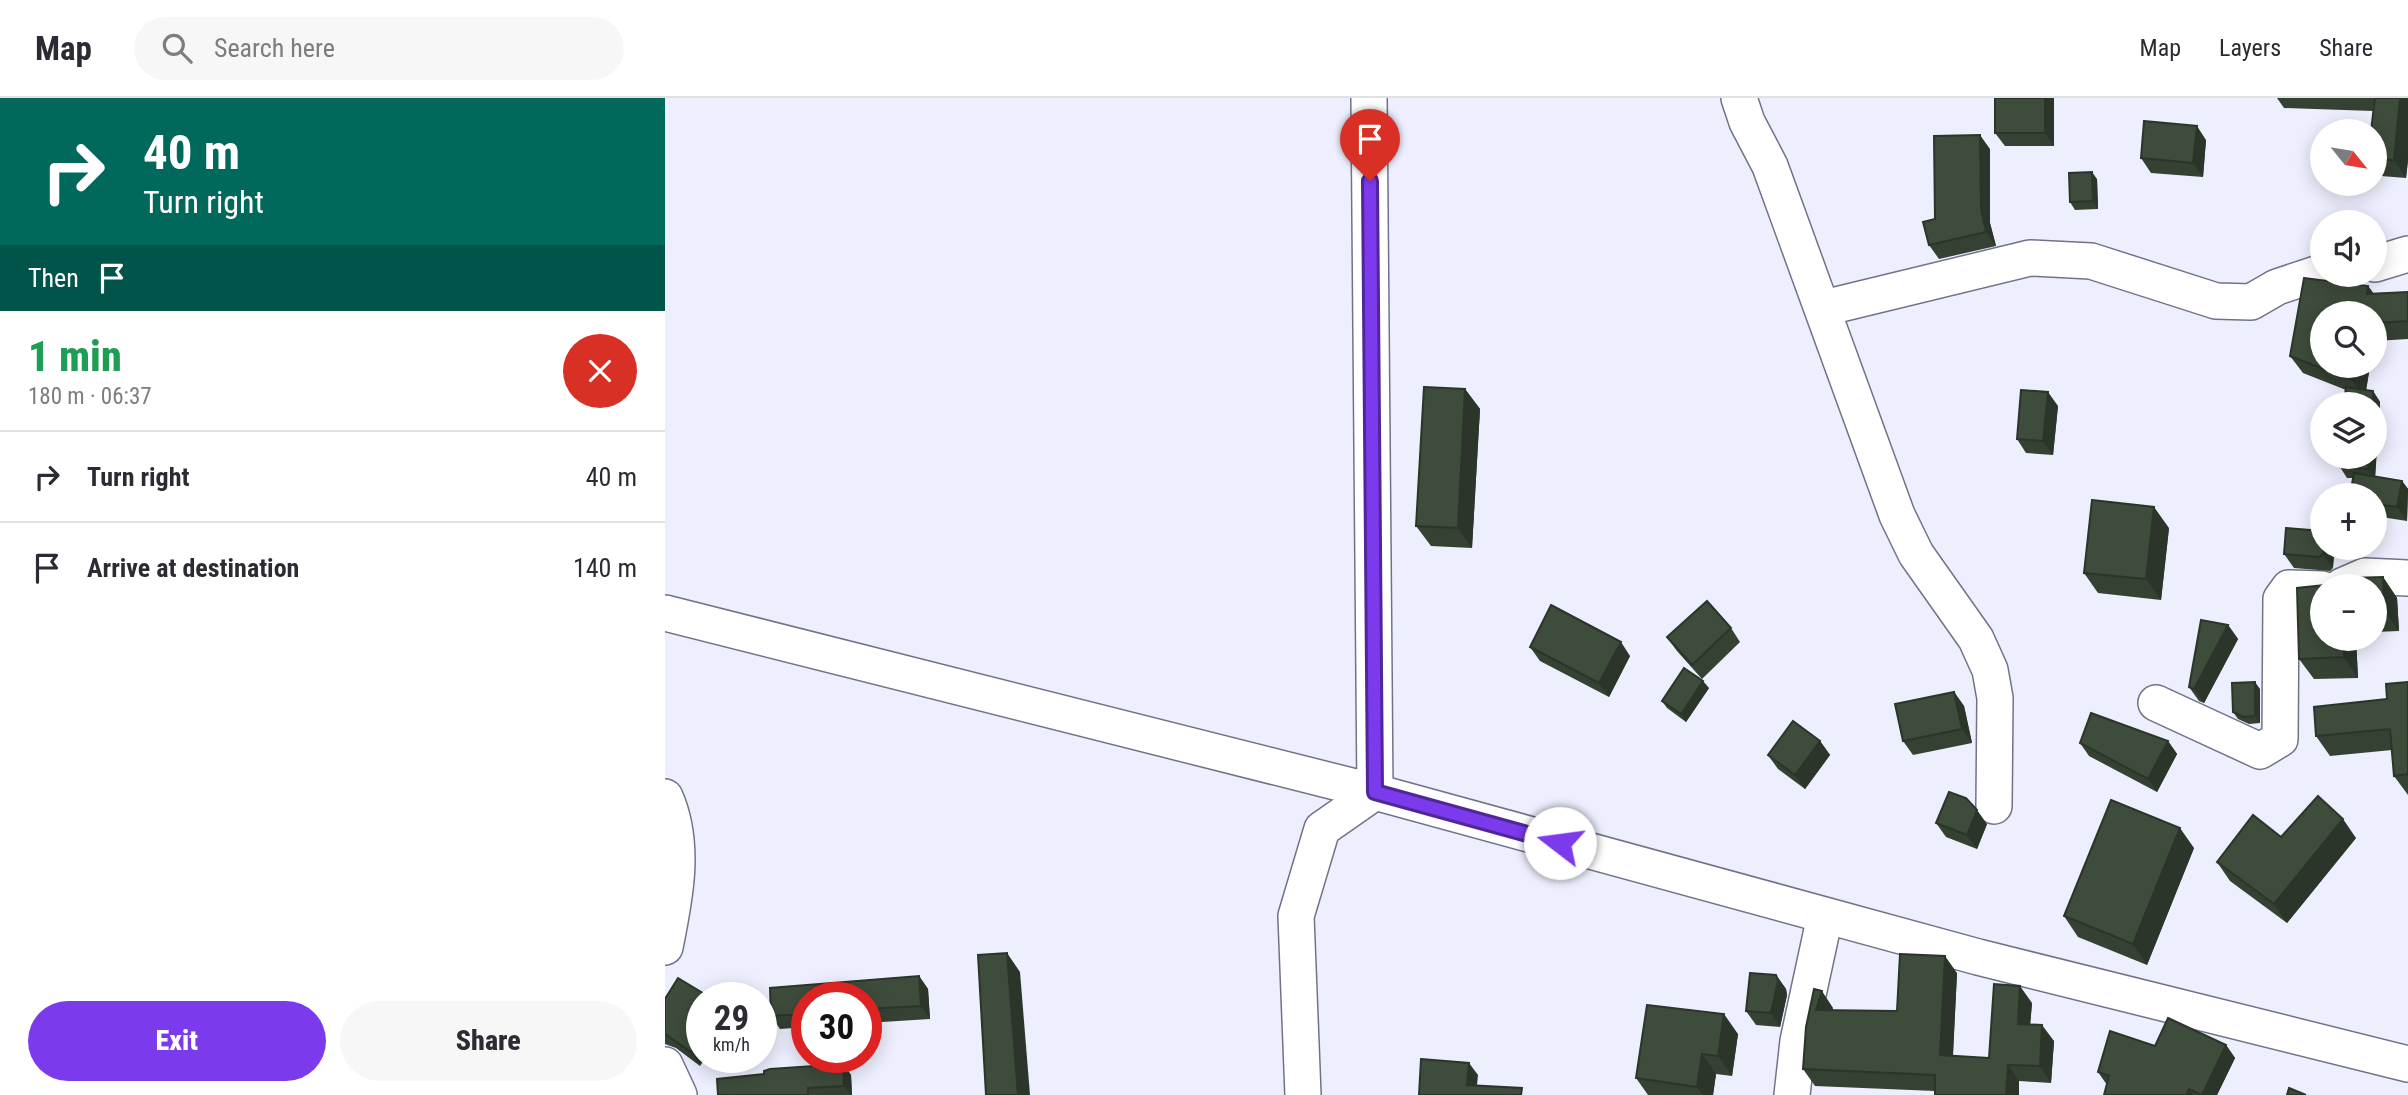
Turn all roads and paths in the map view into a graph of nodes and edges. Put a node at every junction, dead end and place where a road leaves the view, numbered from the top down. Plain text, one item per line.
1 (1369, 98) edge
2 (1739, 98) edge
3 (2408, 254) edge
4 (2387, 260) edge
5 (2310, 276) edge
6 (1824, 308) junction
7 (2387, 577) edge
8 (2408, 578) edge
9 (2310, 589) edge
10 (665, 613) edge
11 (2156, 703) dead end
12 (1375, 792) junction
13 (665, 797) edge
14 (1994, 806) dead end
15 (1825, 916) junction
16 (665, 947) edge
17 (2408, 1064) edge
18 (665, 1065) edge
19 (679, 1095) edge
20 (1303, 1095) edge
21 (1792, 1095) edge

1 - 12 street
2 - 6 street
3 - 4 street
5 - 6 street
6 - 14 street
7 - 8 street
9 - 11 street
10 - 12 street
12 - 15 street
12 - 20 street
13 - 16 street
15 - 17 street
15 - 21 street
18 - 19 street

